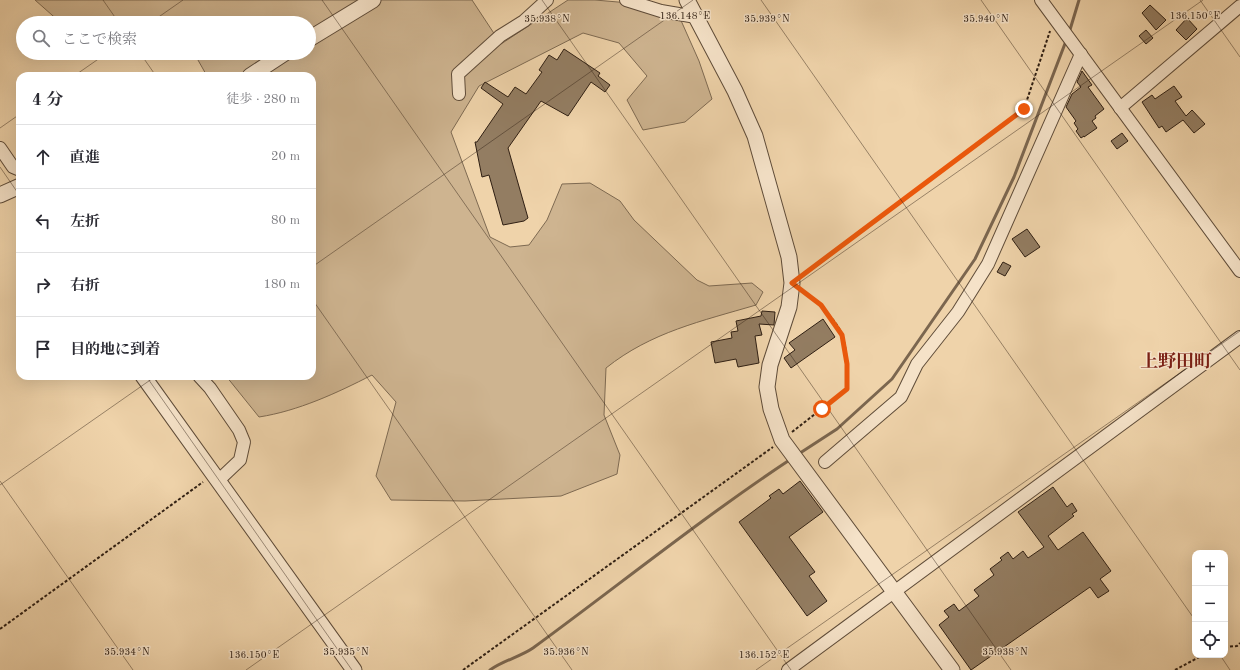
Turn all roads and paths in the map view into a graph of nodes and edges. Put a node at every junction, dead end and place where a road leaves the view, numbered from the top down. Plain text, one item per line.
1 (373, 0) edge
2 (547, 0) edge
3 (626, 0) edge
4 (687, 0) edge
5 (1041, 0) edge
6 (1240, 6) edge
7 (696, 17) junction
8 (1057, 21) junction
9 (316, 35) edge
10 (1077, 49) junction
11 (274, 60) edge
12 (256, 72) edge
13 (459, 94) dead end
14 (1120, 108) junction
15 (0, 148) edge
16 (16, 168) edge
17 (1240, 271) edge
18 (792, 283) junction
19 (1240, 337) edge
20 (146, 380) edge
21 (203, 380) edge
22 (782, 440) junction
23 (825, 462) dead end
24 (213, 475) junction
25 (894, 592) junction
26 (0, 629) edge
27 (1240, 643) edge
28 (1228, 647) edge
29 (1197, 658) edge
30 (354, 670) edge
31 (463, 670) edge
32 (788, 670) edge
33 (952, 670) edge
34 (1175, 670) edge

1 - 9 street
2 - 13 street
3 - 7 street
4 - 7 street
5 - 8 street
6 - 14 street
7 - 18 street
8 - 10 street
8 - 18 path
10 - 14 street
10 - 23 street
11 - 12 street
14 - 17 street
15 - 16 street
18 - 22 street
18 - 22 path
19 - 25 street
20 - 24 street
21 - 24 street
22 - 25 street
22 - 31 path
24 - 26 path
24 - 30 street
25 - 32 street
25 - 33 street
27 - 28 path
29 - 34 path

